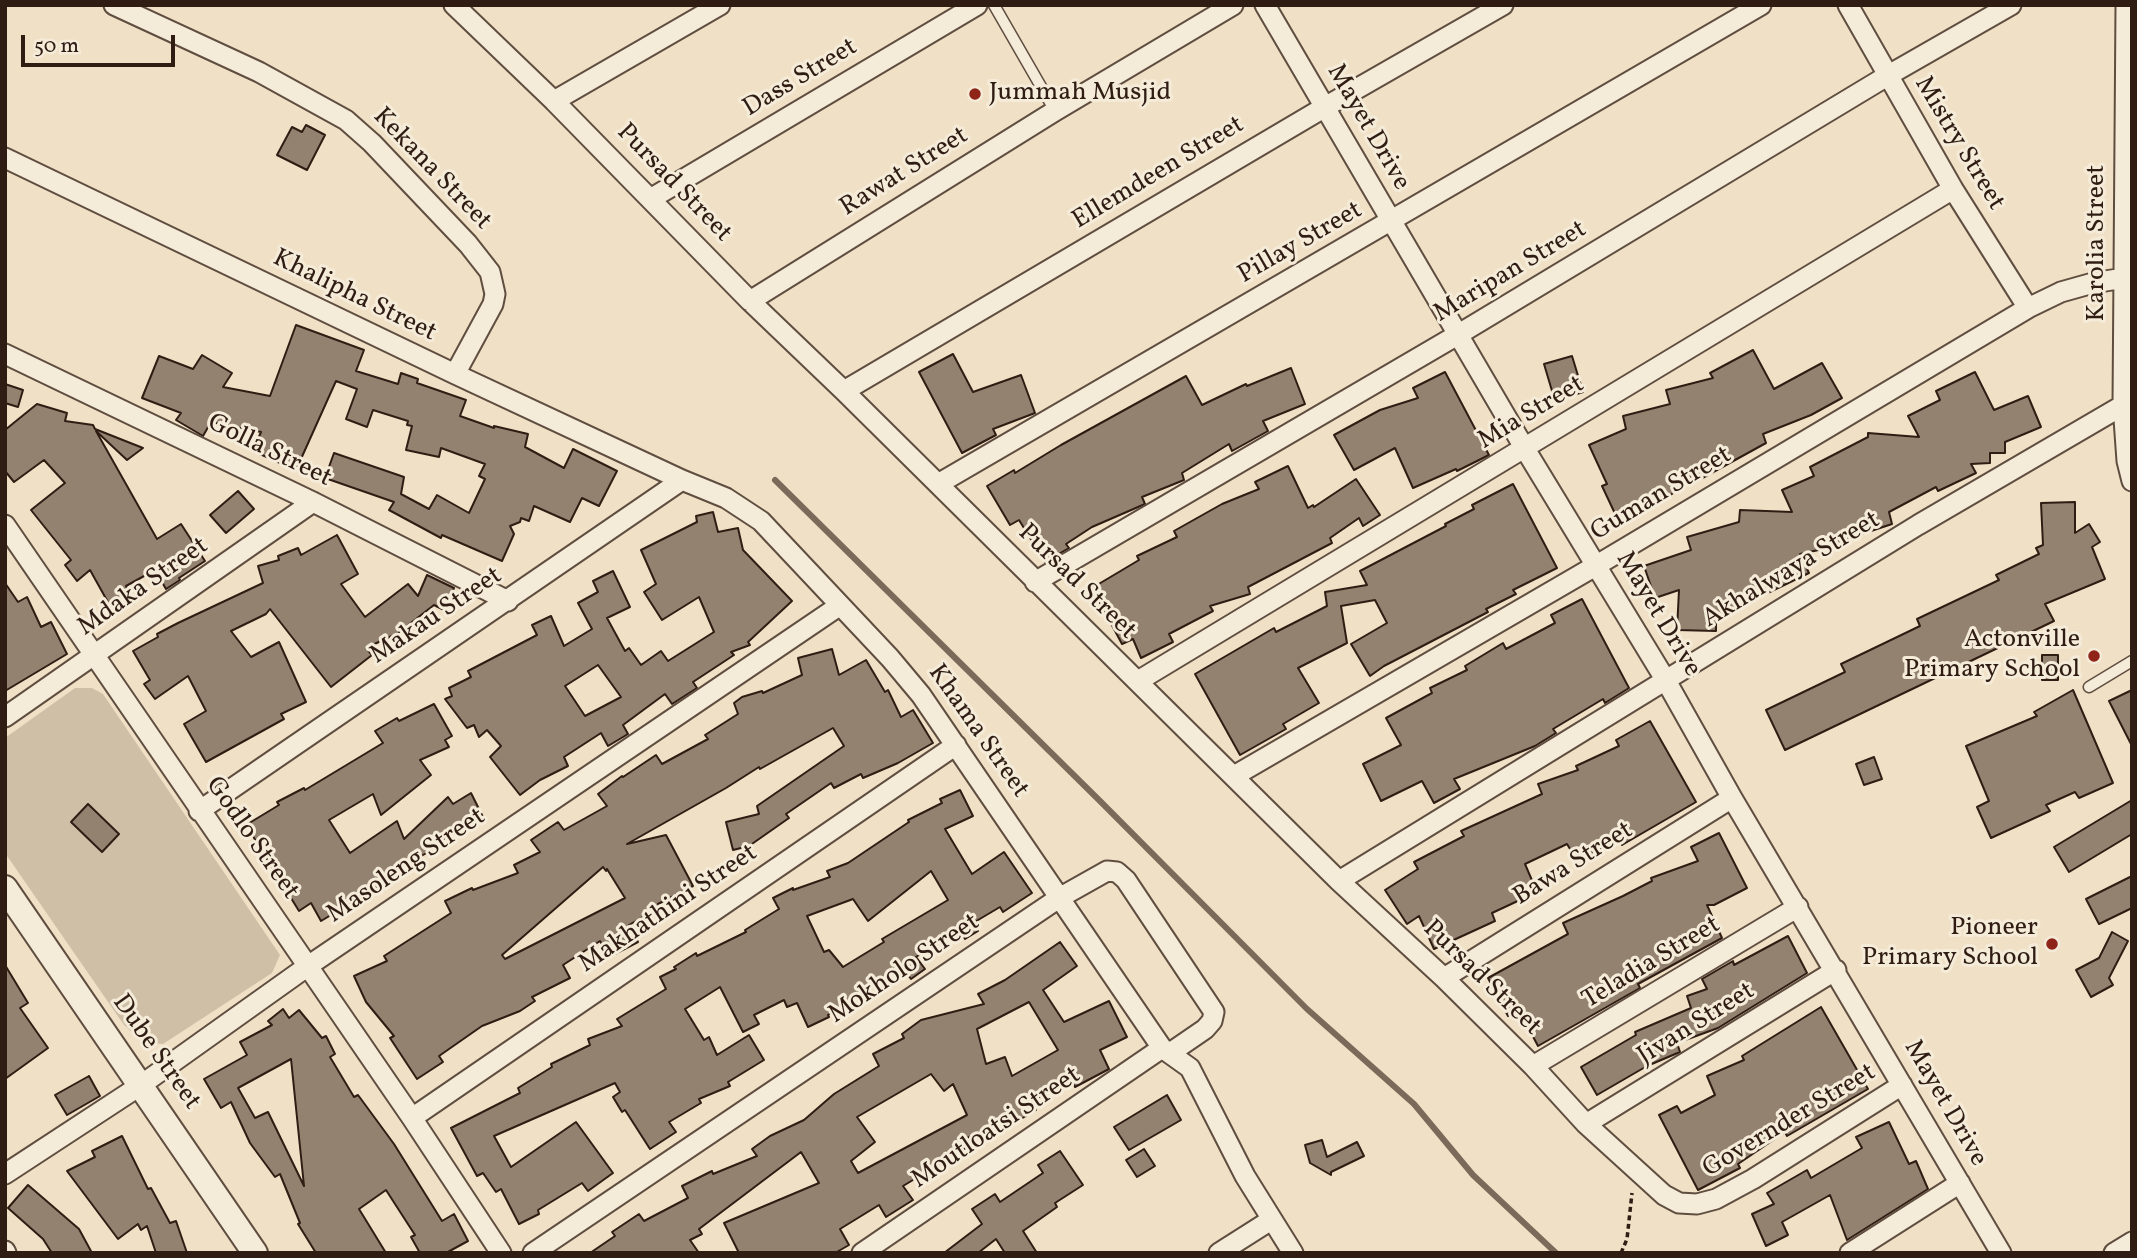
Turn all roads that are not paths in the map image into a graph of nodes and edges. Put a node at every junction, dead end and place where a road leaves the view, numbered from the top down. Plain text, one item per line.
1 (114, 5) edge
2 (454, 5) edge
3 (720, 5) edge
4 (977, 5) edge
5 (994, 5) edge
6 (1233, 5) edge
7 (1265, 5) edge
8 (1503, 5) edge
9 (1761, 5) edge
10 (1848, 5) edge
11 (2011, 5) edge
12 (2128, 12) edge
13 (1887, 76) junction
14 (2128, 84) edge
15 (554, 102) junction
16 (1325, 107) junction
17 (1055, 111) junction
18 (2128, 155) edge
19 (5, 158) edge
20 (1953, 189) junction
21 (652, 198) junction
22 (1392, 222) junction
23 (2124, 278) junction
24 (750, 300) junction
25 (2028, 308) junction
26 (1459, 334) junction
27 (5, 354) edge
28 (455, 374) junction
29 (844, 391) junction
30 (2127, 403) edge
31 (1525, 449) junction
32 (682, 480) junction
33 (2132, 481) edge
34 (938, 484) junction
35 (313, 502) junction
36 (5, 524) edge
37 (1597, 565) junction
38 (1035, 582) junction
39 (508, 601) junction
40 (839, 606) junction
41 (94, 656) junction
42 (2132, 662) edge
43 (1665, 679) junction
44 (1138, 681) junction
45 (2089, 687) dead end
46 (5, 717) edge
47 (956, 745) junction
48 (1234, 776) junction
49 (1732, 798) junction
50 (199, 811) junction
51 (1339, 881) junction
52 (5, 888) edge
53 (1059, 898) junction
54 (1798, 907) junction
55 (308, 966) junction
56 (1836, 970) junction
57 (1444, 978) junction
58 (1166, 1051) junction
59 (1533, 1066) junction
60 (141, 1085) junction
61 (1902, 1085) junction
62 (412, 1118) junction
63 (1586, 1124) junction
64 (5, 1174) edge
65 (1960, 1183) junction
66 (1664, 1195) joint
67 (1271, 1220) junction
68 (2132, 1242) edge
69 (256, 1253) edge
70 (501, 1253) edge
71 (533, 1253) edge
72 (862, 1253) edge
73 (1219, 1253) edge
74 (1293, 1253) edge
75 (1850, 1253) edge
76 (2001, 1253) edge
77 (2114, 1253) edge

1 - 28 street, Kekana Street
2 - 15 street, Pursad Street
3 - 15 street
4 - 21 street, Dass Street
5 - 17 lane
6 - 17 street, Rawat Street
7 - 16 street, Mayet Drive
8 - 16 street, Ellemdeen Street
9 - 22 street, Pillay Street
10 - 13 street, Mistry Street
11 - 13 street, Maripan Street
12 - 14 street, Karolia Street
13 - 20 street, Mistry Street
13 - 26 street, Maripan Street
14 - 18 street, Karolia Street
15 - 21 street, Pursad Street
16 - 22 street, Mayet Drive
16 - 29 street, Ellemdeen Street
17 - 24 street, Rawat Street
18 - 23 street, Karolia Street
19 - 28 street, Khalipha Street
20 - 25 street, Mistry Street
20 - 31 street, Mia Street
21 - 24 street, Pursad Street
22 - 26 street, Mayet Drive
22 - 34 street, Pillay Street
23 - 25 street, Guman Street
23 - 30 street, Karolia Street
24 - 29 street, Pursad Street
25 - 37 street, Guman Street
26 - 31 street, Mayet Drive
26 - 38 street, Maripan Street
27 - 35 street, Golla Street
28 - 32 street, Khalipha Street
29 - 34 street, Pursad Street
30 - 33 street, Karolia Street
30 - 43 street, Akhalwaya Street
31 - 37 street, Mayet Drive
31 - 44 street, Mia Street
32 - 39 street, Makau Street
32 - 40 street, Khama Street
34 - 38 street, Pursad Street
35 - 39 street, Golla Street
35 - 41 street, Mdaka Street
36 - 41 street, Godlo Street
37 - 43 street, Mayet Drive
37 - 48 street, Guman Street
38 - 44 street, Pursad Street
39 - 50 street, Makau Street
40 - 47 street, Khama Street
40 - 55 street, Masoleng Street
41 - 46 street, Mdaka Street
41 - 50 street, Godlo Street
42 - 45 lane
43 - 49 street, Mayet Drive
43 - 51 street, Akhalwaya Street
44 - 48 street, Pursad Street
47 - 53 street, Khama Street
47 - 62 street, Makhathini Street
48 - 51 street, Pursad Street
49 - 54 street, Mayet Drive
49 - 57 street, Bawa Street
50 - 55 street, Godlo Street
51 - 57 street, Pursad Street
52 - 60 street, Dube Street
53 - 58 street, Khama Street
53 - 58 street, Mokholo Street
53 - 71 street, Mokholo Street
54 - 56 street, Mayet Drive
54 - 59 street, Teladia Street
55 - 60 street, Masoleng Street
55 - 62 street, Godlo Street
56 - 61 street, Mayet Drive
56 - 63 street, Jivan Street
57 - 59 street, Pursad Street
58 - 67 street, Khama Street
58 - 72 street, Moutloatsi Street
59 - 63 street, Pursad Street
60 - 64 street, Masoleng Street
60 - 69 street, Dube Street
61 - 65 street, Mayet Drive
61 - 66 street, Governder Street
62 - 70 street, Godlo Street
63 - 66 street, Pursad Street
65 - 75 street
65 - 76 street, Mayet Drive
67 - 73 street
67 - 74 street, Khama Street
68 - 77 street

